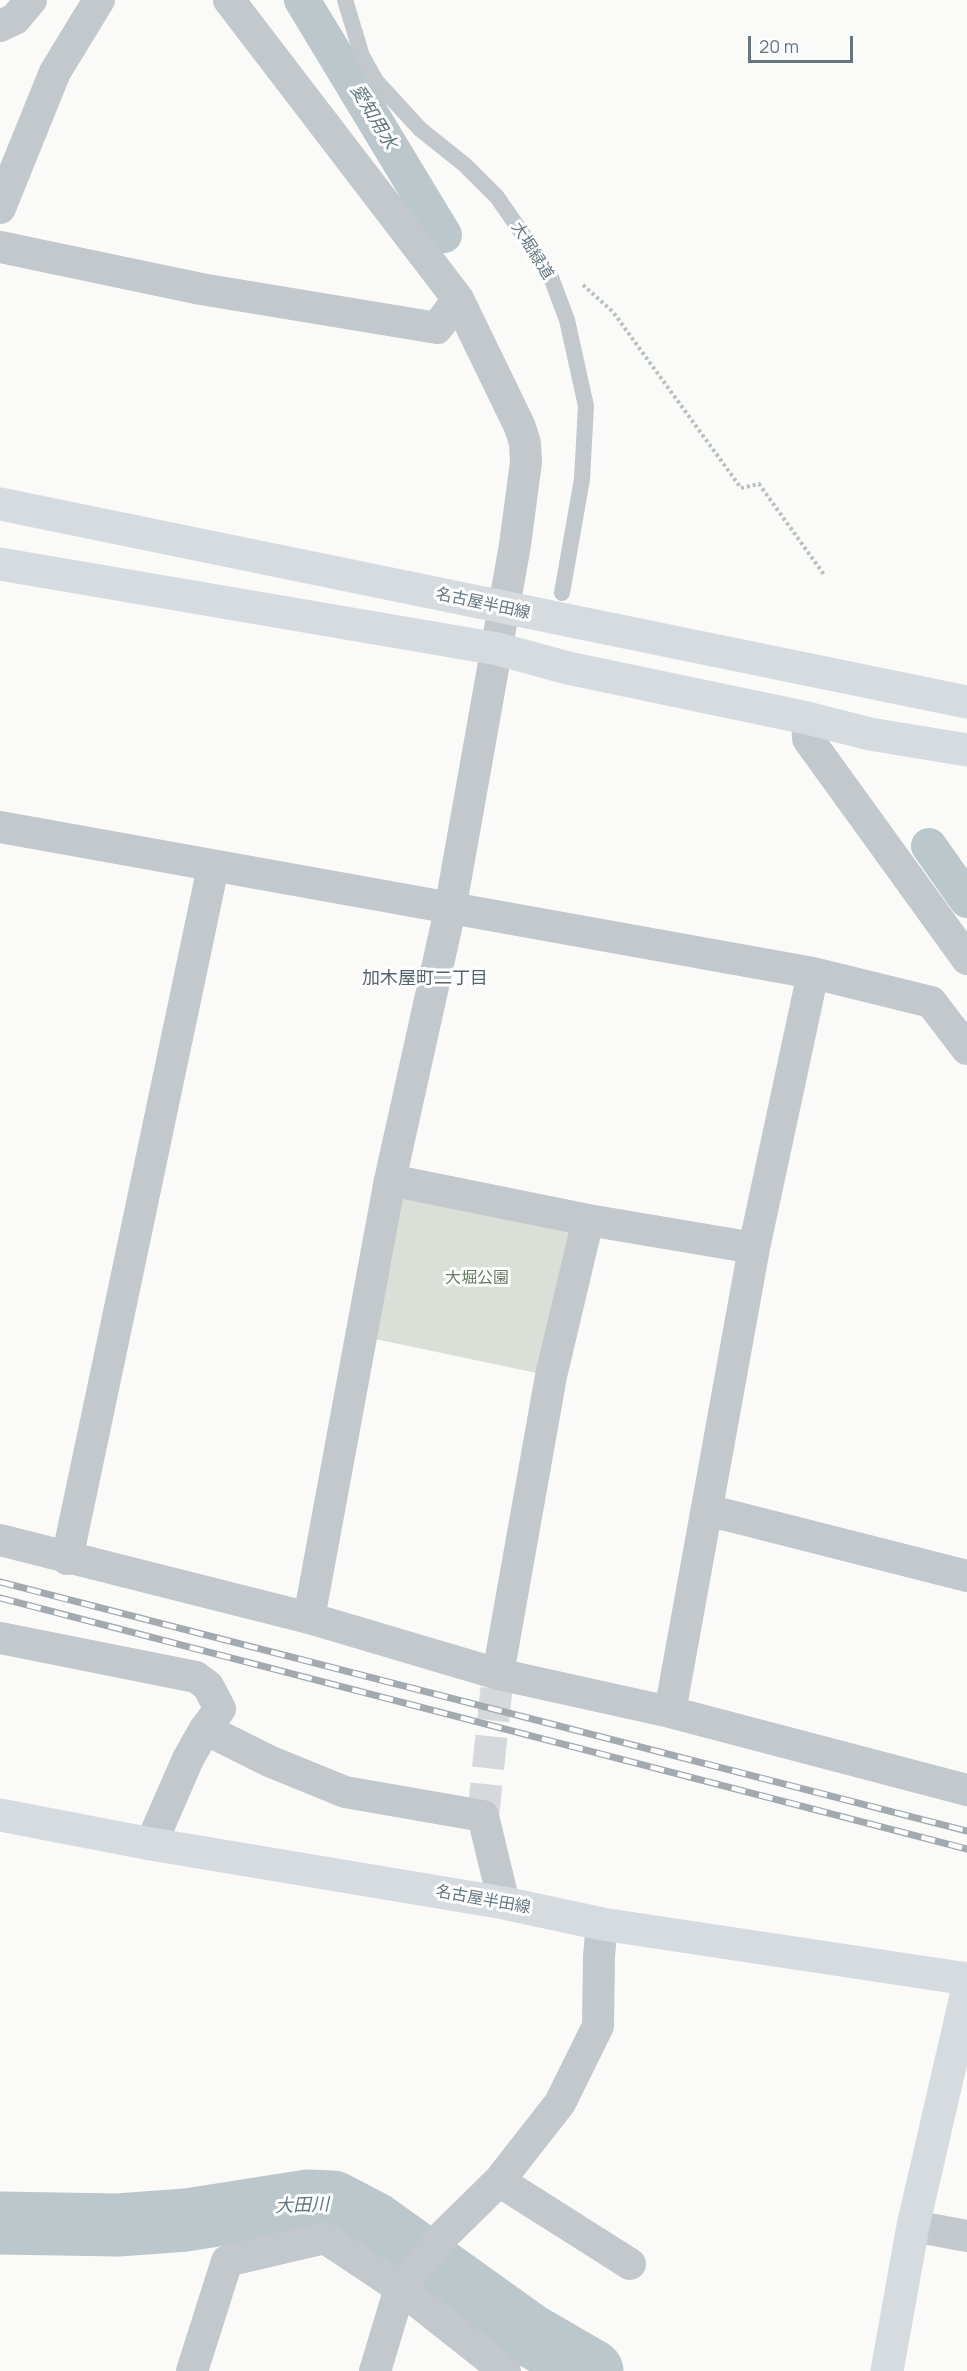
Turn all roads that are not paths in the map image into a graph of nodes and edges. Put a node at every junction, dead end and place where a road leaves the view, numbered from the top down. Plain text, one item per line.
1 (31, 0) edge
2 (99, 0) edge
3 (229, 0) edge
4 (345, 0) edge
5 (0, 26) edge
6 (0, 208) edge
7 (0, 247) edge
8 (458, 299) junction
9 (0, 504) edge
10 (0, 564) edge
11 (562, 593) dead end
12 (504, 609) junction
13 (498, 649) junction
14 (967, 702) edge
15 (807, 718) junction
16 (967, 750) edge
17 (0, 828) edge
18 (213, 867) junction
19 (450, 910) junction
20 (967, 959) edge
21 (813, 973) junction
22 (967, 1049) edge
23 (390, 1180) junction
24 (588, 1220) junction
25 (754, 1248) junction
26 (707, 1509) junction
27 (0, 1540) edge
28 (67, 1559) junction
29 (967, 1576) edge
30 (309, 1618) junction
31 (0, 1638) edge
32 (498, 1674) junction
33 (670, 1712) junction
34 (205, 1729) junction
35 (967, 1790) edge
36 (0, 1815) edge
37 (151, 1844) junction
38 (504, 1903) junction
39 (602, 1924) junction
40 (967, 1979) edge
41 (967, 1992) edge
42 (499, 2181) junction
43 (913, 2226) junction
44 (967, 2236) edge
45 (630, 2264) dead end
46 (401, 2287) junction
47 (192, 2371) edge
48 (375, 2371) edge
49 (505, 2371) edge
50 (887, 2371) edge

1 - 5 street
2 - 6 street
3 - 8 street
4 - 11 lane, 大堀緑道
7 - 8 street
8 - 12 street
9 - 12 main road, 名古屋半田線
10 - 13 main road
12 - 13 street
12 - 14 main road, 名古屋半田線
13 - 15 main road
13 - 19 street
15 - 16 main road
15 - 20 street
17 - 18 street
18 - 19 street
18 - 28 street
19 - 21 street
19 - 23 street
21 - 22 street
21 - 25 street
23 - 24 street
23 - 30 street
24 - 25 street
24 - 32 street
25 - 26 street
26 - 29 street
26 - 33 street
27 - 28 street
28 - 30 street
30 - 32 street
31 - 34 street
32 - 33 street
33 - 35 street
34 - 37 street
34 - 38 street
36 - 37 main road, 名古屋半田線
37 - 38 main road, 名古屋半田線
38 - 39 main road, 名古屋半田線
39 - 40 main road, 名古屋半田線
39 - 42 street
41 - 43 main road
42 - 45 street
42 - 46 street
43 - 44 street
43 - 50 main road
46 - 47 street
46 - 48 street
46 - 49 street

